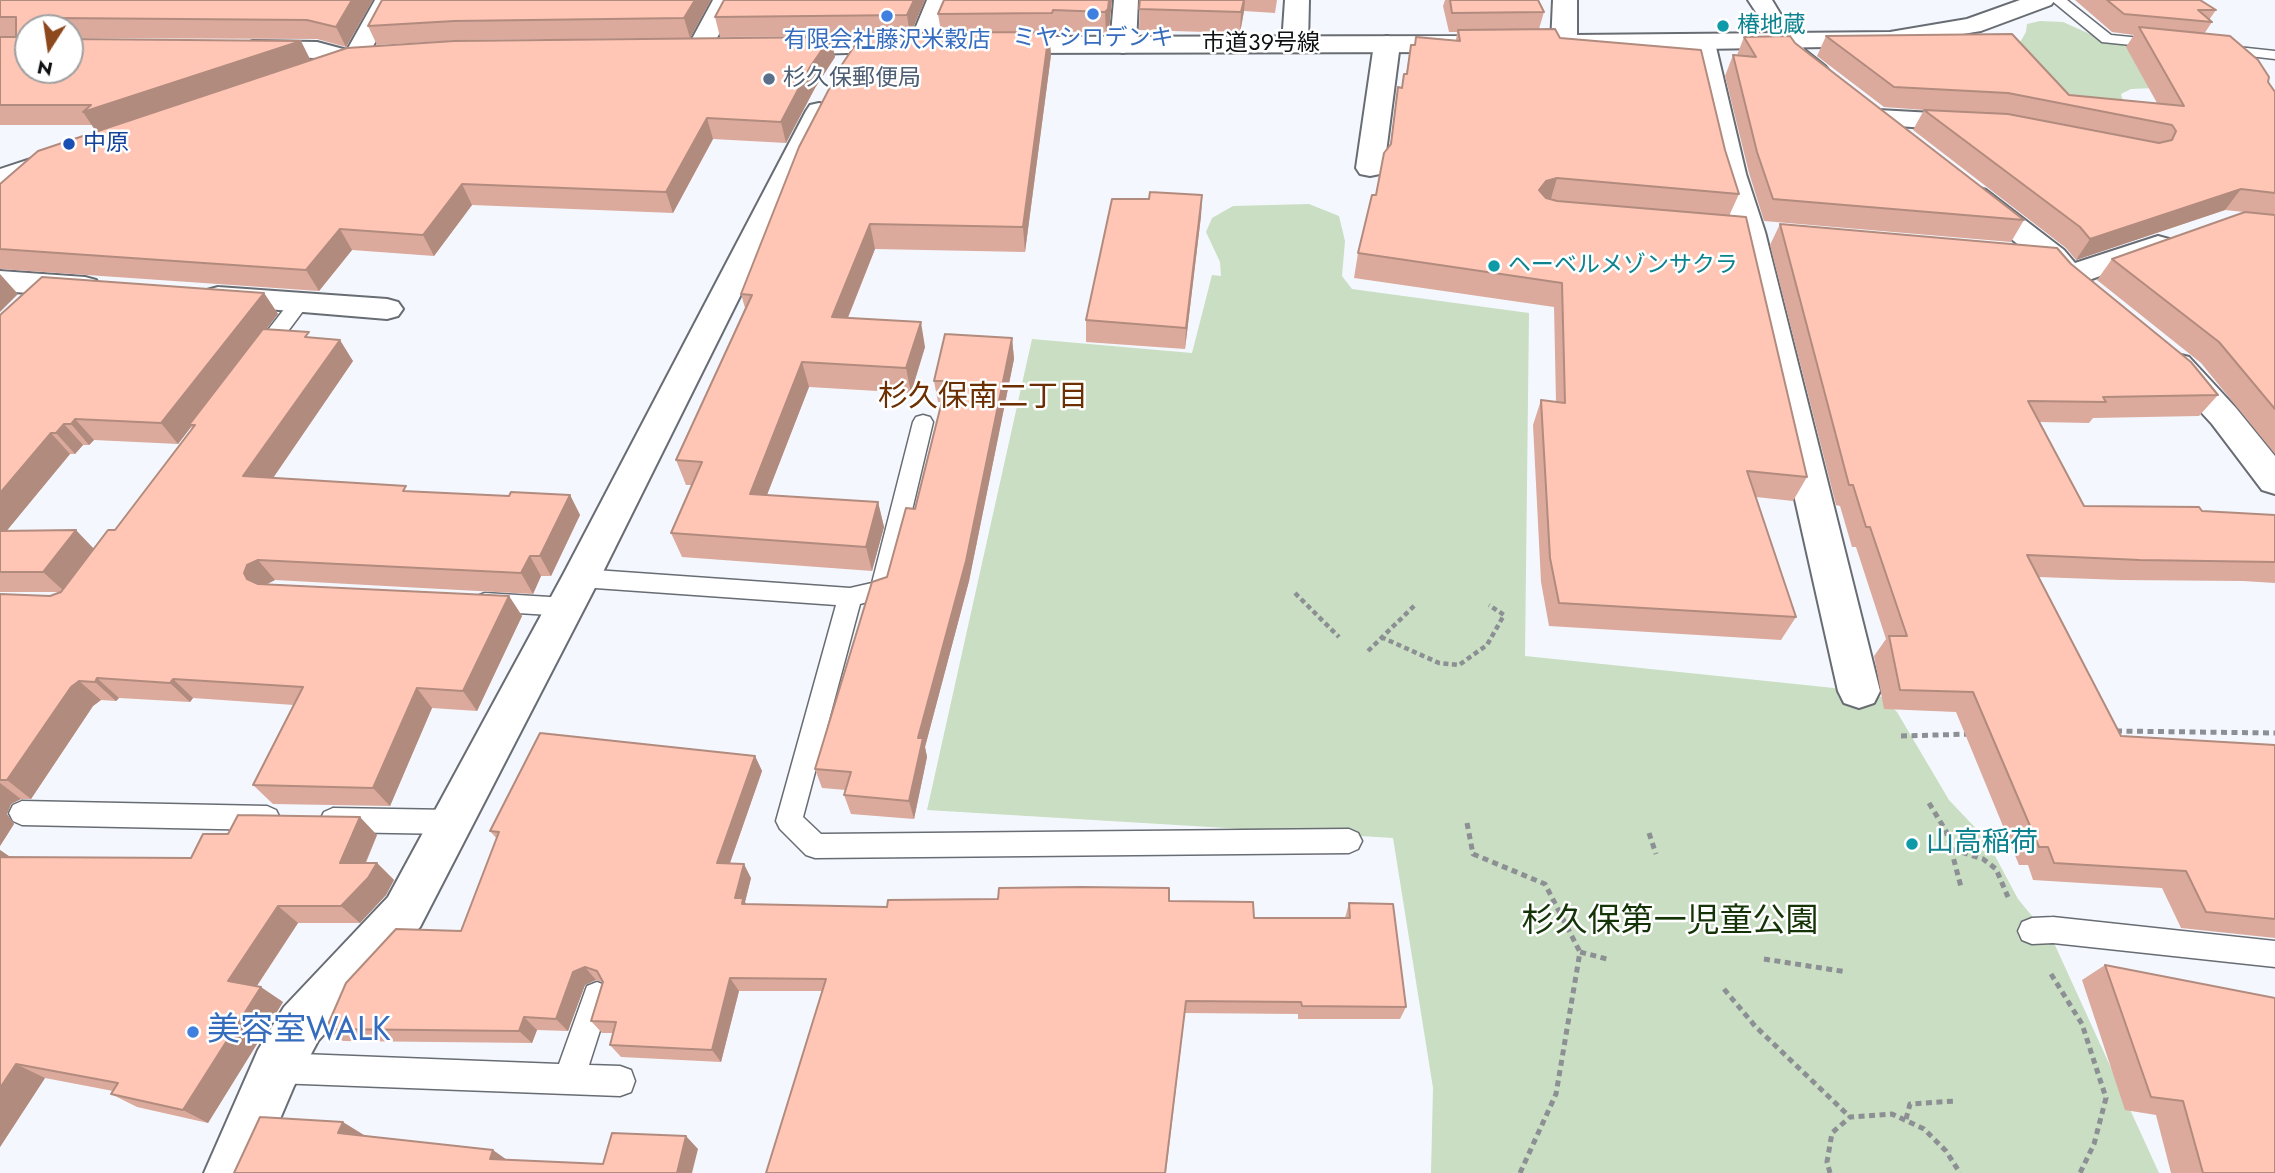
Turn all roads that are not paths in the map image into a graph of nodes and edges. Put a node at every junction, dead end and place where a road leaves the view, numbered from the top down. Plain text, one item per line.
1 (387, 0) edge
2 (725, 0) edge
3 (939, 0) edge
4 (1126, 0) edge
5 (1297, 0) edge
6 (1565, 0) edge
7 (1760, 0) edge
8 (2043, 0) edge
9 (2058, 0) edge
10 (1785, 41) junction
11 (1702, 43) junction
12 (1295, 44) junction
13 (1387, 44) junction
14 (1482, 44) edge
15 (1537, 44) edge
16 (1564, 44) junction
17 (1123, 45) junction
18 (2171, 45) edge
19 (858, 46) junction
20 (921, 46) junction
21 (948, 46) edge
22 (975, 46) edge
23 (673, 48) edge
24 (751, 48) edge
25 (2209, 48) edge
26 (234, 49) edge
27 (2234, 50) junction
28 (385, 55) edge
29 (2275, 55) edge
30 (354, 59) junction
31 (2248, 71) edge
32 (299, 75) edge
33 (1858, 102) junction
34 (1996, 124) edge
35 (1911, 144) edge
36 (86, 148) edge
37 (1370, 168) dead end
38 (0, 179) edge
39 (1954, 179) edge
40 (2187, 235) edge
41 (1998, 253) edge
42 (2061, 267) junction
43 (0, 281) edge
44 (50, 285) junction
45 (119, 290) edge
46 (188, 295) edge
47 (299, 303) junction
48 (2101, 303) edge
49 (387, 309) dead end
50 (20, 314) edge
51 (2155, 347) edge
52 (249, 370) edge
53 (923, 422) dead end
54 (2275, 481) edge
55 (573, 592) junction
56 (850, 597) junction
57 (469, 602) edge
58 (1859, 691) dead end
59 (22, 813) dead end
60 (286, 819) edge
61 (313, 819) edge
62 (452, 822) junction
63 (1349, 841) dead end
64 (2032, 931) dead end
65 (2275, 954) edge
66 (597, 996) edge
67 (276, 1068) junction
68 (569, 1079) junction
69 (620, 1081) dead end
70 (230, 1173) edge

1 - 30 street
2 - 23 street
3 - 20 street
4 - 17 street
5 - 12 street
6 - 16 street
7 - 10 street
8 - 10 street
9 - 18 lane
10 - 11 street
10 - 33 street
11 - 16 street
11 - 58 street
12 - 13 street, 市道39号線
12 - 17 street, 市道39号線
13 - 14 street, 市道39号線
13 - 37 street
15 - 16 street
17 - 22 street, 市道39号線
19 - 20 street
19 - 24 street
19 - 55 street
20 - 21 street
25 - 27 lane
26 - 30 street
27 - 29 lane
27 - 31 lane
28 - 30 street
30 - 32 street
33 - 34 street
33 - 35 street
36 - 38 street
39 - 42 street
40 - 42 street
41 - 42 street
42 - 48 street
43 - 44 street
44 - 45 street
44 - 50 street
46 - 47 street
47 - 49 street
47 - 52 lane
51 - 54 street
53 - 56 lane
55 - 56 lane
55 - 57 lane
55 - 62 street
56 - 63 lane
59 - 60 lane
61 - 62 lane
62 - 67 street
64 - 65 lane
66 - 68 lane
67 - 68 lane
67 - 70 street
68 - 69 lane

